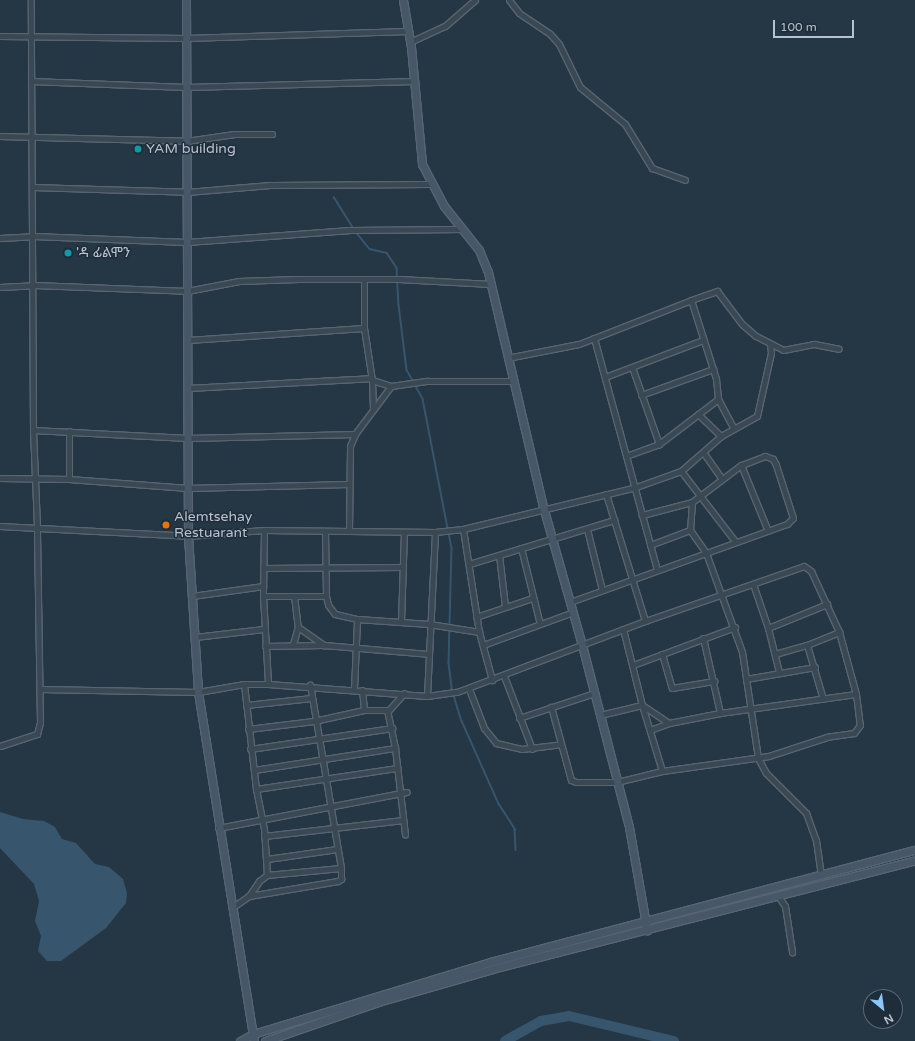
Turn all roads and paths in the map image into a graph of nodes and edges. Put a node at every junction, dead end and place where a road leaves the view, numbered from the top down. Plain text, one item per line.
1 (31, 0) edge
2 (186, 0) edge
3 (403, 0) edge
4 (475, 0) edge
5 (509, 0) edge
6 (408, 30) junction
7 (32, 35) junction
8 (0, 36) edge
9 (186, 38) junction
10 (410, 42) junction
11 (414, 81) junction
12 (31, 82) junction
13 (186, 87) junction
14 (272, 134) dead end
15 (32, 135) junction
16 (0, 136) edge
17 (186, 141) junction
18 (685, 180) dead end
19 (430, 184) junction
20 (32, 186) junction
21 (187, 192) junction
22 (461, 229) junction
23 (33, 236) junction
24 (0, 238) edge
25 (187, 242) junction
26 (364, 280) junction
27 (491, 284) junction
28 (34, 285) junction
29 (0, 287) edge
30 (187, 291) junction
31 (691, 300) junction
32 (364, 328) junction
33 (594, 338) junction
34 (188, 340) junction
35 (703, 340) junction
36 (770, 344) junction
37 (839, 349) dead end
38 (507, 358) junction
39 (632, 367) junction
40 (713, 369) junction
41 (605, 378) junction
42 (371, 379) junction
43 (513, 381) junction
44 (392, 386) junction
45 (188, 388) junction
46 (641, 395) junction
47 (718, 399) junction
48 (373, 409) junction
49 (698, 414) junction
50 (734, 427) junction
51 (33, 430) junction
52 (69, 431) junction
53 (355, 434) junction
54 (721, 436) junction
55 (188, 438) junction
56 (659, 444) junction
57 (703, 452) junction
58 (626, 456) junction
59 (741, 465) junction
60 (681, 470) junction
61 (0, 478) edge
62 (35, 479) junction
63 (69, 479) junction
64 (722, 479) junction
65 (348, 484) junction
66 (636, 487) junction
67 (188, 488) junction
68 (606, 494) junction
69 (701, 497) junction
70 (692, 502) junction
71 (544, 510) junction
72 (642, 515) junction
73 (614, 520) junction
74 (0, 526) edge
75 (37, 526) junction
76 (463, 529) junction
77 (264, 530) junction
78 (587, 530) junction
79 (690, 530) junction
80 (768, 530) junction
81 (325, 531) junction
82 (350, 531) junction
83 (404, 532) junction
84 (434, 532) junction
85 (188, 536) junction
86 (553, 539) junction
87 (735, 541) junction
88 (650, 545) junction
89 (521, 548) junction
90 (706, 554) junction
91 (499, 555) junction
92 (469, 564) junction
93 (326, 567) junction
94 (402, 567) junction
95 (263, 568) junction
96 (657, 570) junction
97 (631, 579) junction
98 (752, 584) junction
99 (263, 586) junction
100 (602, 590) junction
101 (722, 595) junction
102 (192, 596) junction
103 (263, 596) junction
104 (294, 596) junction
105 (326, 596) junction
106 (532, 598) junction
107 (570, 602) junction
108 (827, 604) junction
109 (505, 606) junction
110 (573, 612) junction
111 (476, 617) junction
112 (357, 619) junction
113 (401, 621) junction
114 (645, 621) junction
115 (429, 624) junction
116 (540, 624) junction
117 (298, 627) junction
118 (735, 627) junction
119 (768, 628) junction
120 (264, 629) junction
121 (623, 629) junction
122 (479, 632) junction
123 (839, 632) junction
124 (195, 637) junction
125 (703, 638) junction
126 (293, 644) junction
127 (807, 644) junction
128 (324, 645) junction
129 (483, 645) junction
130 (582, 645) junction
131 (265, 646) junction
132 (355, 648) junction
133 (428, 654) junction
134 (662, 654) junction
135 (775, 654) junction
136 (633, 665) junction
137 (815, 667) junction
138 (779, 672) junction
139 (504, 676) junction
140 (746, 679) junction
141 (492, 680) junction
142 (714, 681) junction
143 (244, 684) junction
144 (268, 684) junction
145 (310, 685) junction
146 (40, 689) junction
147 (354, 689) junction
148 (469, 689) junction
149 (362, 690) junction
150 (198, 692) junction
151 (404, 693) junction
152 (594, 693) junction
153 (856, 694) junction
154 (427, 696) junction
155 (312, 698) junction
156 (823, 699) junction
157 (246, 705) junction
158 (642, 705) junction
159 (551, 707) junction
160 (750, 709) junction
161 (364, 710) junction
162 (388, 711) junction
163 (720, 713) junction
164 (600, 715) junction
165 (519, 718) junction
166 (314, 721) junction
167 (669, 723) junction
168 (392, 728) junction
169 (248, 729) junction
170 (650, 730) junction
171 (318, 740) junction
172 (560, 744) junction
173 (0, 746) edge
174 (395, 748) junction
175 (250, 749) junction
176 (532, 749) junction
177 (758, 758) junction
178 (321, 759) junction
179 (397, 768) junction
180 (254, 770) junction
181 (662, 771) junction
182 (325, 780) junction
183 (618, 782) junction
184 (256, 789) junction
185 (407, 792) dead end
186 (400, 794) junction
187 (329, 807) junction
188 (261, 820) junction
189 (403, 820) junction
190 (218, 828) junction
191 (334, 829) junction
192 (405, 834) dead end
193 (264, 836) junction
194 (336, 849) junction
195 (915, 850) edge
196 (267, 859) junction
197 (915, 860) edge
198 (341, 868) junction
199 (821, 874) junction
200 (267, 875) junction
201 (249, 896) junction
202 (778, 896) junction
203 (233, 907) junction
204 (645, 919) junction
205 (647, 930) junction
206 (792, 952) dead end
207 (475, 970) junction
208 (254, 1038) edge
209 (240, 1041) edge
210 (265, 1041) edge

1 - 7 street
2 - 9 street
3 - 6 street
4 - 10 street
5 - 18 street
6 - 9 street
6 - 10 street
7 - 8 street
7 - 9 street
7 - 12 street
9 - 13 street
10 - 11 street
11 - 13 street
11 - 19 street
12 - 13 street
12 - 15 street
13 - 17 street
14 - 17 street
15 - 16 street
15 - 17 street
15 - 20 street
17 - 21 street
19 - 21 street
19 - 22 street
20 - 21 street
20 - 23 street
21 - 25 street
22 - 25 street
22 - 27 street
23 - 24 street
23 - 25 street
23 - 28 street
25 - 30 street
26 - 27 street
26 - 30 street
26 - 32 street
27 - 38 street
28 - 29 street
28 - 30 street
28 - 51 street
30 - 34 street
31 - 33 street
31 - 35 street
31 - 36 street
32 - 34 street
32 - 42 street
33 - 38 street
33 - 41 street
34 - 45 street
35 - 39 street
35 - 40 street
36 - 37 street
36 - 50 street
38 - 43 street
39 - 41 street
39 - 46 street
40 - 46 street
40 - 47 street
41 - 58 street
42 - 44 street
42 - 45 street
42 - 48 street
43 - 44 street
43 - 71 street
44 - 48 street
45 - 55 street
46 - 56 street
47 - 49 street
47 - 50 street
48 - 53 street
49 - 54 street
49 - 56 street
50 - 54 street
51 - 52 street
51 - 62 street
52 - 55 street
52 - 63 street
53 - 55 street
53 - 65 street
54 - 57 street
55 - 67 street
56 - 58 street
57 - 60 street
57 - 64 street
58 - 66 street
59 - 64 street
59 - 80 street
59 - 80 street
60 - 66 street
60 - 69 street
61 - 62 street
62 - 63 street
62 - 75 street
63 - 67 street
64 - 69 street
65 - 67 street
65 - 82 street
66 - 68 street
66 - 72 street
67 - 85 street
68 - 71 street
68 - 73 street
69 - 70 street
69 - 87 street
70 - 72 street
70 - 79 street
71 - 76 street
71 - 86 street
72 - 88 street
73 - 78 street
73 - 97 street
74 - 75 street
75 - 85 street
75 - 146 street
76 - 84 street
76 - 92 street
77 - 81 street
77 - 85 street
77 - 95 street
78 - 86 street
78 - 100 street
79 - 88 street
79 - 90 street
80 - 87 street
81 - 82 street
81 - 93 street
82 - 83 street
83 - 84 street
83 - 94 street
84 - 115 street
85 - 102 street
86 - 89 street
86 - 107 street
87 - 90 street
88 - 96 street
89 - 91 street
89 - 106 street
90 - 96 street
90 - 101 street
91 - 92 street
91 - 109 street
92 - 111 street
93 - 94 street
93 - 95 street
93 - 105 street
94 - 113 street
95 - 99 street
96 - 97 street
97 - 100 street
97 - 114 street
98 - 101 street
98 - 108 street
98 - 119 street
99 - 102 street
99 - 103 street
100 - 107 street
101 - 114 street
101 - 118 street
102 - 124 street
103 - 104 street
103 - 120 street
104 - 105 street
104 - 117 street
105 - 112 street
106 - 109 street
106 - 116 street
107 - 110 street
108 - 119 street
108 - 123 street
109 - 111 street
110 - 116 street
110 - 130 street
111 - 122 street
112 - 113 street
112 - 132 street
113 - 115 street
114 - 121 street
115 - 122 street
115 - 133 street
116 - 129 street
117 - 126 street
117 - 128 street
118 - 125 street
118 - 140 street
119 - 135 street
120 - 124 street
120 - 131 street
121 - 130 street
121 - 136 street
122 - 129 street
123 - 127 street
123 - 153 street
124 - 150 street
125 - 134 street
125 - 142 street
126 - 128 street
126 - 131 street
127 - 135 street
127 - 137 street
128 - 132 street
129 - 141 street
130 - 139 street
130 - 152 street
131 - 144 street
132 - 133 street
132 - 147 street
133 - 154 street
134 - 136 street
134 - 142 street
135 - 138 street
136 - 158 street
137 - 138 street
137 - 156 street
138 - 140 street
139 - 141 street
139 - 165 street
140 - 160 street
141 - 148 street
142 - 163 street
143 - 144 street
143 - 150 street
143 - 157 street
144 - 145 street
145 - 147 street
145 - 155 street
146 - 150 street
146 - 173 street
147 - 149 street
148 - 154 street
148 - 176 street
149 - 151 street
149 - 161 street
150 - 190 street
151 - 154 street
151 - 162 street
152 - 159 street
152 - 164 street
153 - 156 street
153 - 177 street
155 - 157 street
155 - 166 street
156 - 160 street
157 - 169 street
158 - 164 street
158 - 167 street
158 - 170 street
159 - 165 street
159 - 172 street
160 - 163 street
160 - 177 street
161 - 162 street
161 - 166 street
162 - 168 street
163 - 167 street
164 - 183 street
165 - 176 street
166 - 169 street
166 - 171 street
167 - 170 street
168 - 171 street
168 - 174 street
169 - 175 street
170 - 181 street
171 - 175 street
171 - 178 street
172 - 176 street
172 - 183 street
174 - 178 street
174 - 179 street
175 - 180 street
177 - 181 street
177 - 199 street
178 - 180 street
178 - 182 street
179 - 182 street
179 - 186 street
180 - 184 street
181 - 183 street
182 - 184 street
182 - 187 street
183 - 204 street
184 - 188 street
185 - 186 street
186 - 187 street
186 - 189 street
187 - 188 street
187 - 191 street
188 - 190 street
188 - 193 street
189 - 191 street
189 - 192 street
190 - 203 street
191 - 193 street
191 - 194 street
193 - 196 street
194 - 196 street
194 - 198 street
195 - 199 street
196 - 200 street
197 - 202 street
198 - 200 street
198 - 201 street
199 - 204 street
200 - 201 street
201 - 203 street
202 - 205 street
202 - 206 street
203 - 208 street
204 - 205 street
204 - 207 street
205 - 207 street
207 - 208 street
207 - 210 street
208 - 209 street

